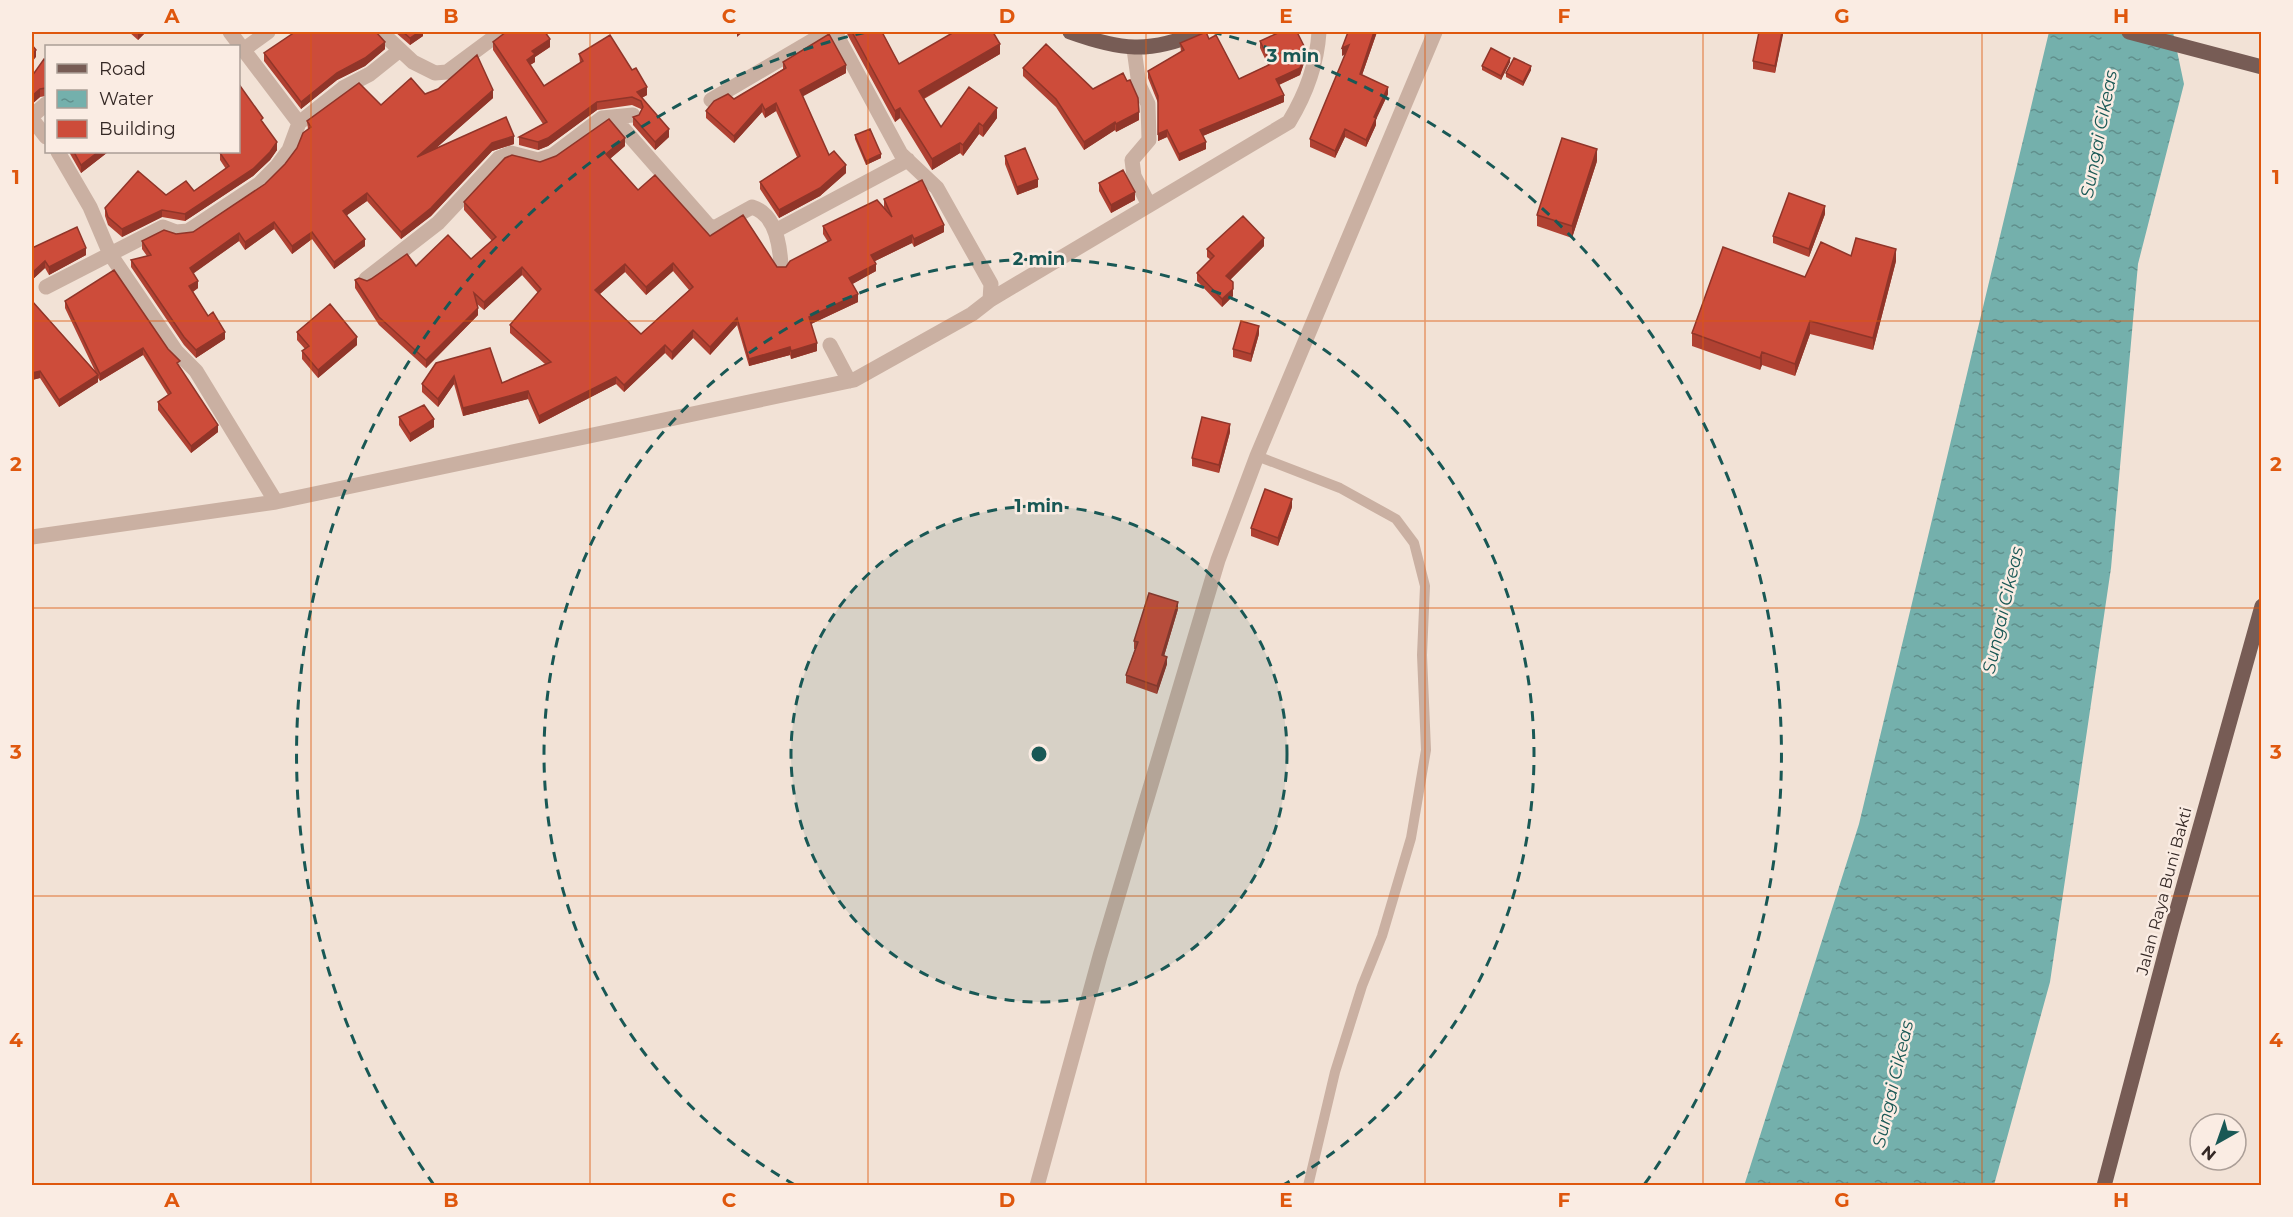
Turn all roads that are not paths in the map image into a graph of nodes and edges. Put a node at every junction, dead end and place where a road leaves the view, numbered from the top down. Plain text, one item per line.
1 (230, 32) edge
2 (268, 32) edge
3 (381, 32) edge
4 (501, 32) edge
5 (826, 32) edge
6 (835, 32) edge
7 (1070, 32) edge
8 (1200, 32) edge
9 (1319, 32) edge
10 (1435, 32) edge
11 (2129, 32) edge
12 (239, 45) edge
13 (240, 46) edge
14 (1134, 49) junction
15 (243, 50) junction
16 (400, 50) junction
17 (2262, 68) edge
18 (711, 100) edge
19 (45, 105) edge
20 (633, 115) edge
21 (32, 117) edge
22 (613, 117) junction
23 (300, 123) junction
24 (45, 136) edge
25 (59, 153) edge
26 (908, 160) junction
27 (1149, 205) junction
28 (776, 231) junction
29 (110, 254) junction
30 (781, 266) edge
31 (366, 279) edge
32 (46, 287) dead end
33 (990, 300) junction
34 (830, 345) dead end
35 (849, 381) junction
36 (1257, 456) junction
37 (276, 502) junction
38 (32, 537) edge
39 (2262, 606) edge
40 (1037, 1185) edge
41 (1308, 1185) edge
42 (2104, 1185) edge

1 - 12 street
2 - 15 street
3 - 16 street
4 - 16 street
5 - 18 street
6 - 26 street
7 - 14 main road
8 - 14 main road
9 - 27 street
10 - 36 street
11 - 17 main road
13 - 15 street
14 - 27 street
15 - 23 street
16 - 23 street
19 - 21 street
20 - 22 street
21 - 24 street
22 - 28 street
22 - 31 street
23 - 29 street
25 - 29 street
26 - 28 street
26 - 33 street
27 - 33 street
28 - 30 street
29 - 32 street
29 - 37 street
33 - 35 street
34 - 35 street
35 - 37 street
36 - 40 street
36 - 41 lane
37 - 38 street
39 - 42 main road, Jalan Raya Buni Bakti

